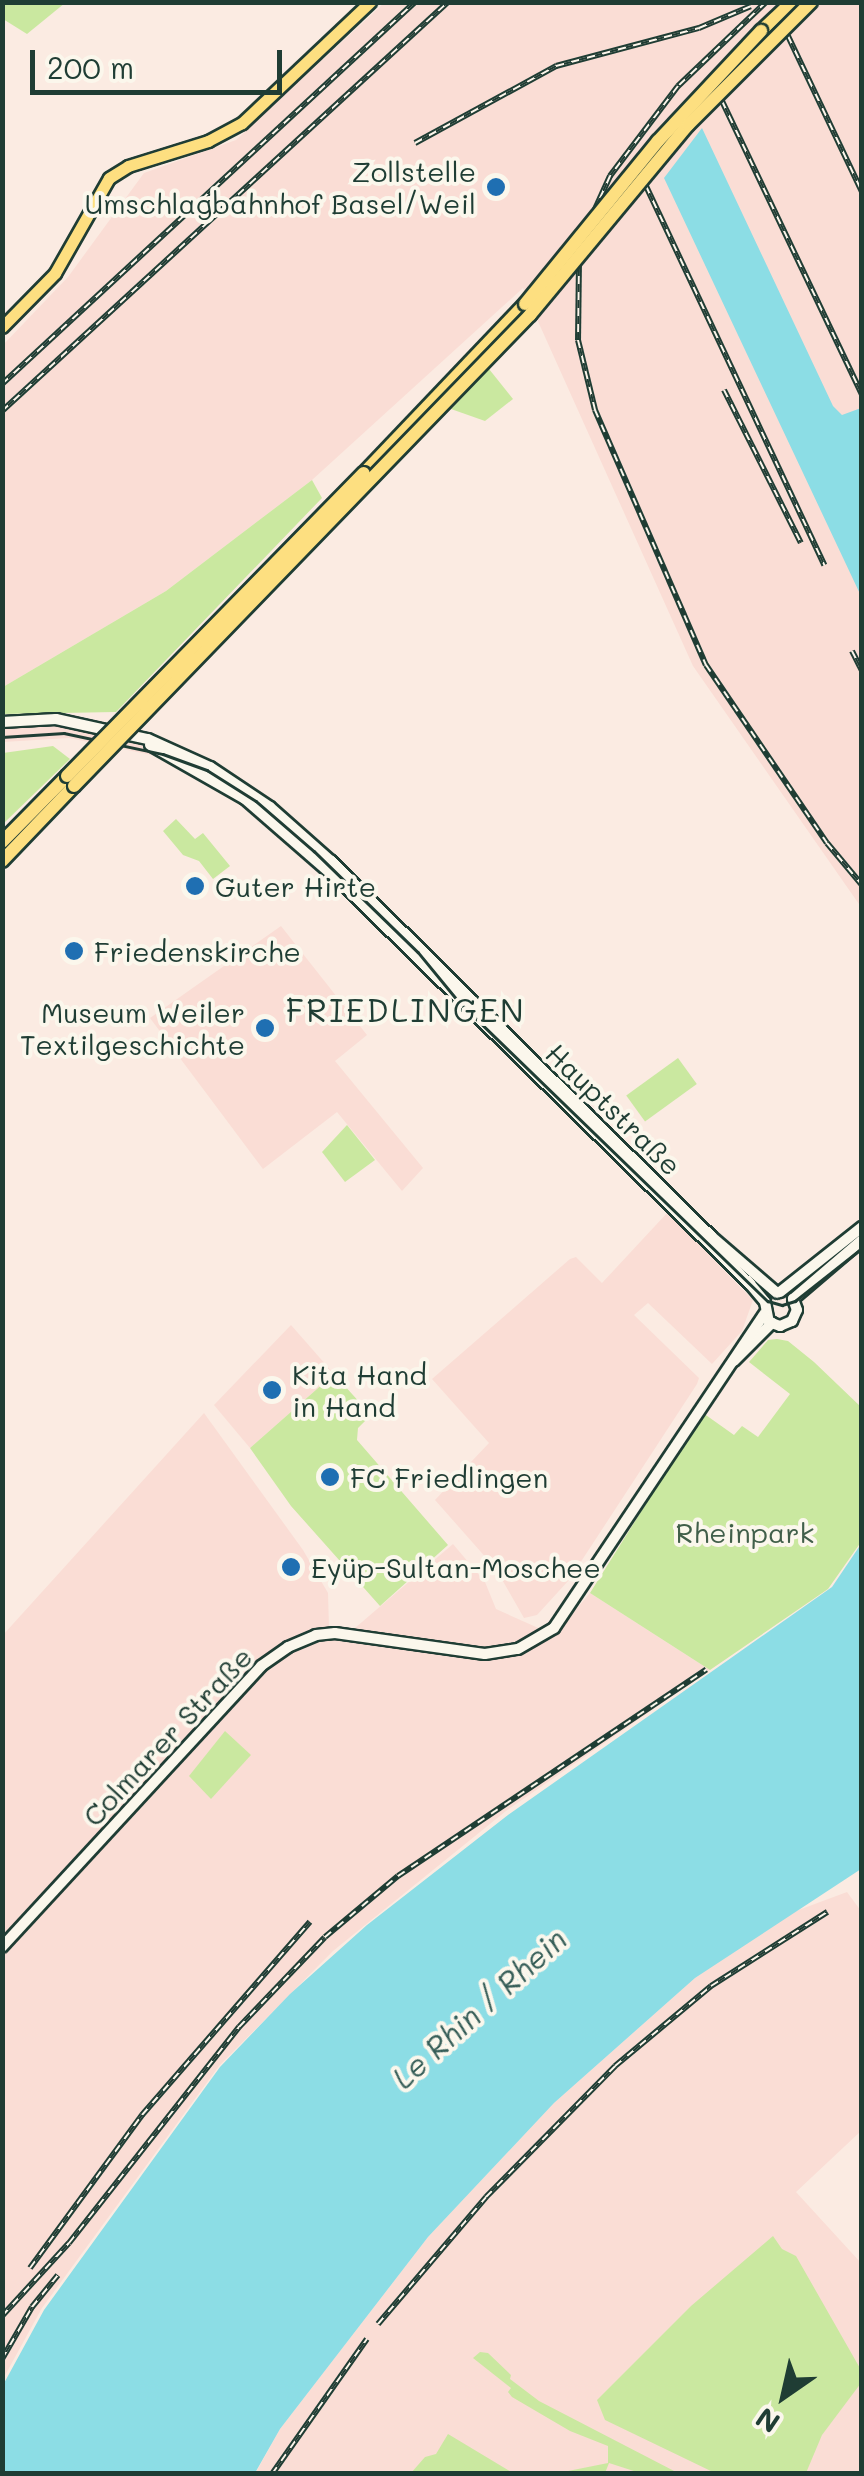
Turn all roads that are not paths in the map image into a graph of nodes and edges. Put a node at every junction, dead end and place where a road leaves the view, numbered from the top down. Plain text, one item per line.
1 (370, 2) edge
2 (792, 2) edge
3 (811, 2) edge
4 (528, 310) junction
5 (2, 328) edge
6 (2, 722) edge
7 (140, 739) junction
8 (71, 781) junction
9 (2, 842) edge
10 (2, 861) edge
11 (862, 1227) edge
12 (862, 1240) edge
13 (779, 1292) junction
14 (793, 1299) junction
15 (767, 1313) junction
16 (2, 1947) edge

1 - 5 main road
2 - 4 highway, bridge
3 - 4 highway, bridge
4 - 8 highway, bridge
6 - 7 main road, Hauptstraße
7 - 13 main road, Hauptstraße
7 - 15 main road, Hauptstraße
8 - 9 highway
8 - 10 highway
11 - 13 main road
12 - 14 main road
13 - 14 main road, Hauptstraße
13 - 15 main road
14 - 15 main road
15 - 16 main road, Colmarer Straße

